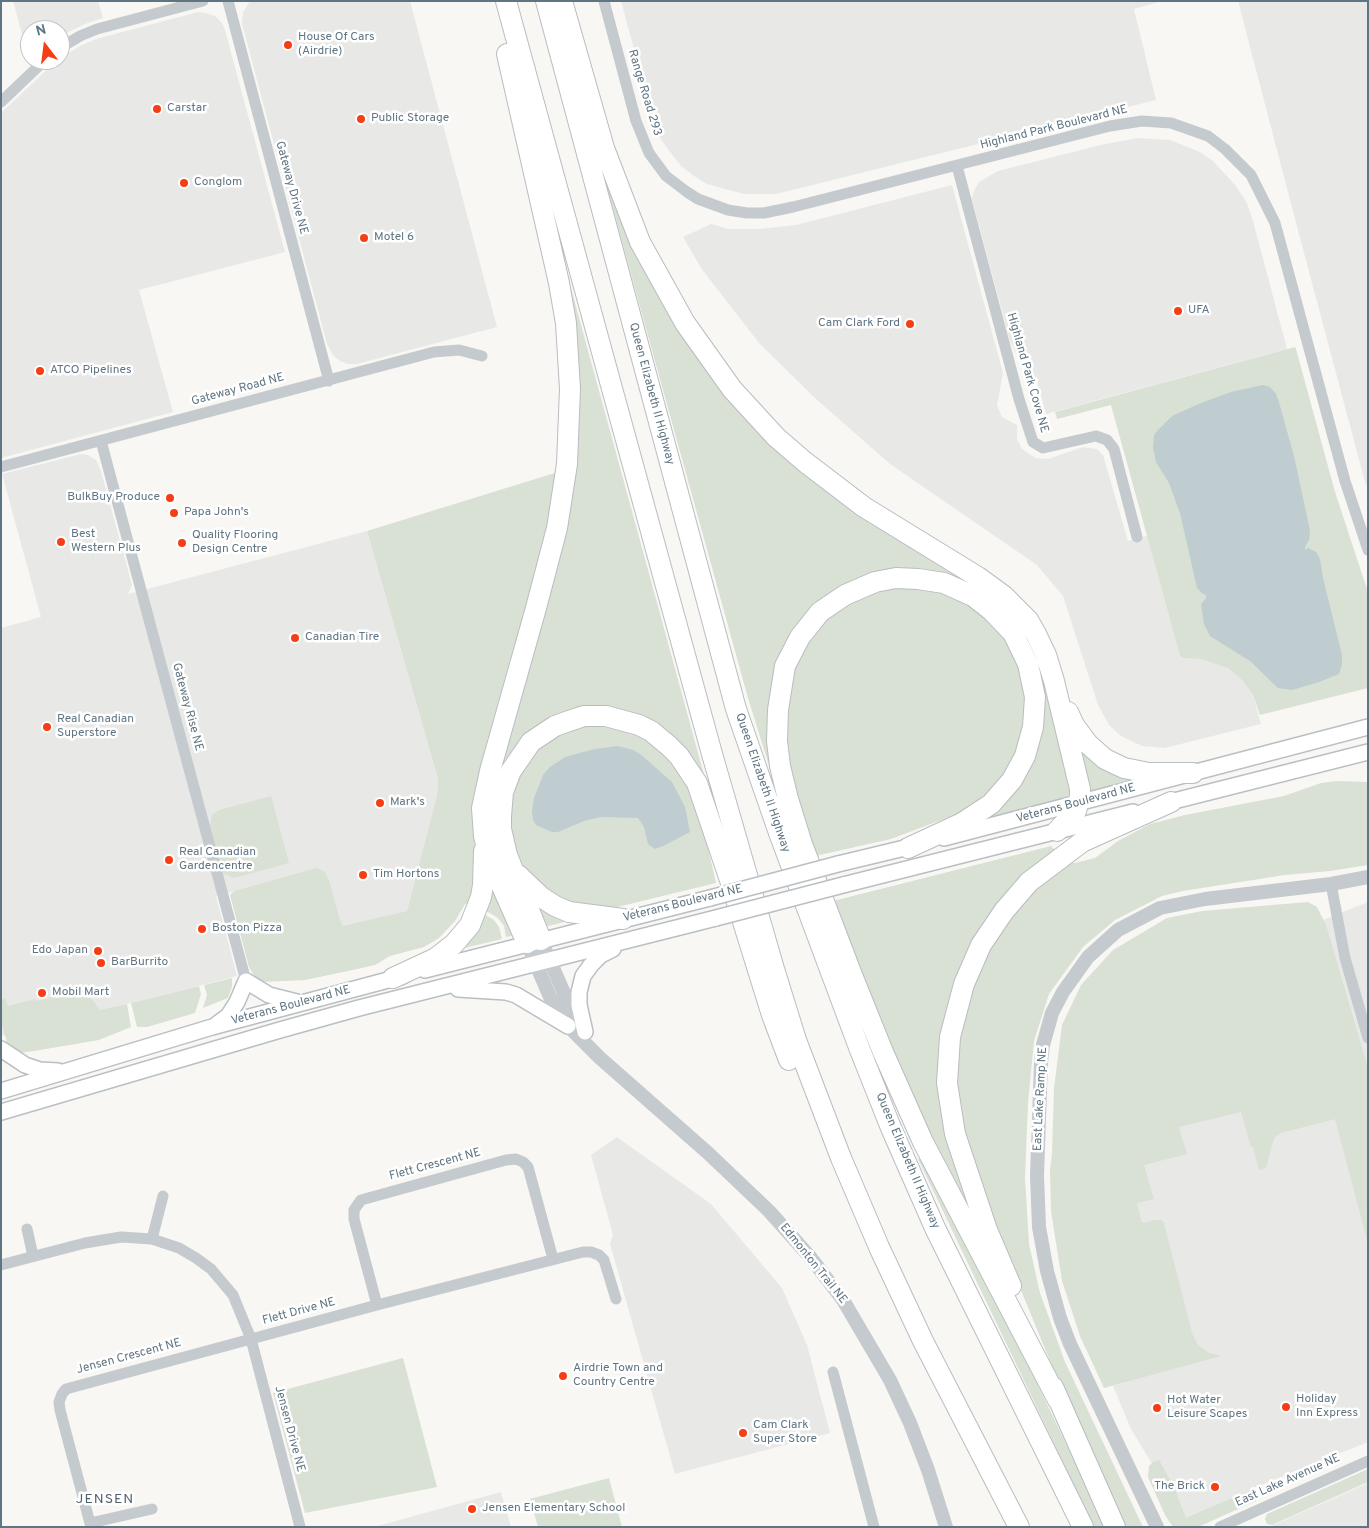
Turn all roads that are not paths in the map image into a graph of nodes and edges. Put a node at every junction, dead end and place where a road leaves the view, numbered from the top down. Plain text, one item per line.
1 (203, 1) edge
2 (228, 1) edge
3 (495, 1) edge
4 (506, 1) edge
5 (546, 1) edge
6 (562, 1) edge
7 (604, 1) edge
8 (70, 42) edge
9 (35, 70) edge
10 (1, 102) edge
11 (957, 166) junction
12 (728, 210) joint
13 (482, 356) dead end
14 (329, 380) junction
15 (101, 441) junction
16 (1, 468) edge
17 (1137, 537) dead end
18 (1368, 550) edge
19 (1054, 681) junction
20 (1368, 727) edge
21 (1368, 752) edge
22 (1193, 773) junction
23 (1171, 802) junction
24 (1079, 804) junction
25 (1057, 831) junction
26 (484, 836) junction
27 (908, 848) junction
28 (514, 872) junction
29 (1368, 877) edge
30 (1331, 884) junction
31 (623, 919) junction
32 (632, 939) junction
33 (534, 942) junction
34 (542, 962) junction
35 (393, 978) junction
36 (246, 980) junction
37 (439, 988) junction
38 (299, 1003) junction
39 (568, 1026) junction
40 (212, 1027) junction
41 (585, 1032) junction
42 (1368, 1038) edge
43 (1, 1049) edge
44 (600, 1058) junction
45 (64, 1072) junction
46 (1, 1091) edge
47 (1, 1112) edge
48 (163, 1196) dead end
49 (27, 1229) dead end
50 (152, 1239) junction
51 (33, 1256) junction
52 (553, 1259) junction
53 (1, 1264) edge
54 (616, 1299) dead end
55 (377, 1305) junction
56 (251, 1339) junction
57 (923, 1341) junction
58 (832, 1372) dead end
59 (1058, 1400) junction
60 (1368, 1461) edge
61 (152, 1509) dead end
62 (91, 1525) edge
63 (300, 1527) edge
64 (874, 1527) edge
65 (946, 1527) edge
66 (1019, 1527) edge
67 (1083, 1527) edge
68 (1115, 1527) edge
69 (1157, 1527) edge
70 (1220, 1527) edge

1 - 8 street
2 - 14 street, Gateway Drive NE
3 - 26 highway
4 - 57 highway
5 - 67 highway, Queen Elizabeth II Highway
6 - 19 highway
7 - 12 street, Range Road 293
9 - 10 street
11 - 12 street, Highland Park Boulevard NE
11 - 17 street, Highland Park Cove NE
11 - 18 street, Highland Park Boulevard NE
13 - 14 street, Gateway Road NE
14 - 15 street, Gateway Road NE
15 - 16 street, Gateway Road NE
15 - 36 street, Gateway Rise NE
19 - 22 highway
19 - 24 highway
20 - 22 main road, Veterans Boulevard NE
21 - 23 main road, Veterans Boulevard NE
22 - 24 main road, Veterans Boulevard NE
23 - 25 main road, Veterans Boulevard NE
23 - 59 highway
24 - 25 highway
24 - 27 main road, Veterans Boulevard NE
25 - 32 main road, Veterans Boulevard NE, bridge
26 - 33 highway
26 - 35 highway
27 - 31 main road, Veterans Boulevard NE, bridge
27 - 59 highway
28 - 31 highway
28 - 33 highway
28 - 57 highway
29 - 30 street, East Lake Ramp NE
30 - 42 street
30 - 69 street, East Lake Ramp NE
31 - 33 main road, Veterans Boulevard NE
32 - 34 main road, Veterans Boulevard NE
32 - 41 main road
33 - 34 street, Edmonton Trail NE
33 - 35 main road, Veterans Boulevard NE
34 - 37 main road, Veterans Boulevard NE
34 - 39 street, Edmonton Trail NE
34 - 41 street, Edmonton Trail NE
35 - 38 main road, Veterans Boulevard NE
36 - 38 main road
36 - 40 main road
37 - 39 main road
37 - 47 main road, Veterans Boulevard NE
38 - 40 main road, Veterans Boulevard NE
39 - 44 street, Edmonton Trail NE
40 - 45 main road, Veterans Boulevard NE
41 - 44 street, Edmonton Trail NE
43 - 45 main road
44 - 65 street, Edmonton Trail NE
45 - 46 main road, Veterans Boulevard NE
48 - 50 street
49 - 51 street
50 - 51 street, Flett Drive NE
50 - 56 street, Flett Drive NE
51 - 53 street, Flett Drive NE
52 - 54 street, Flett Drive NE
52 - 55 street, Flett Drive NE
52 - 55 street, Flett Crescent NE
55 - 56 street, Flett Drive NE
56 - 62 street, Jensen Crescent NE
56 - 63 street, Jensen Drive NE
57 - 66 highway
58 - 64 street
59 - 68 highway
60 - 70 street, East Lake Avenue NE
61 - 62 street

